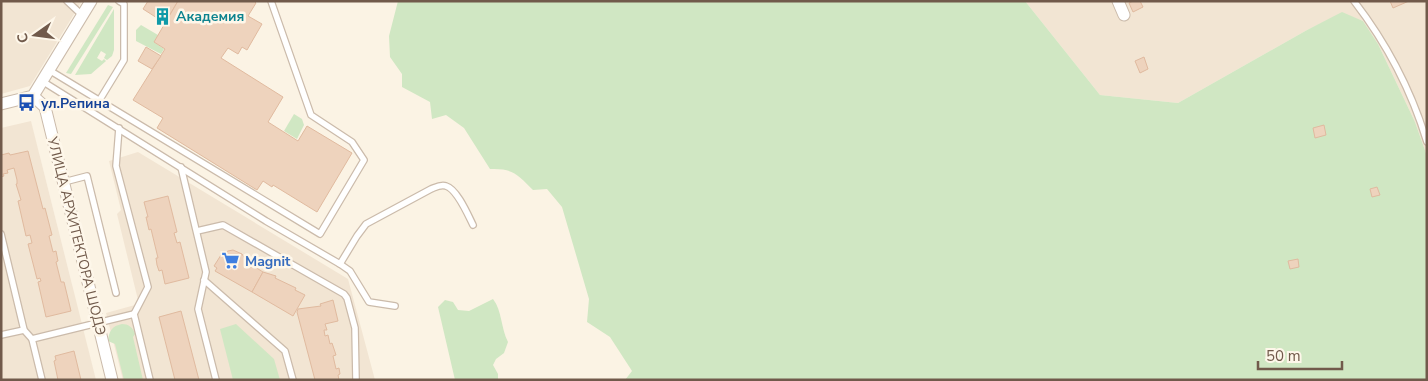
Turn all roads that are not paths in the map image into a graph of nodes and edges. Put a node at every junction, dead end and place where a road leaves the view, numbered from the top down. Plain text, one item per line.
1 (67, 1) edge
2 (91, 1) edge
3 (119, 1) edge
4 (271, 1) edge
5 (1118, 1) edge
6 (1354, 1) edge
7 (82, 15) junction
8 (1124, 15) dead end
9 (49, 70) junction
10 (42, 81) junction
11 (33, 96) junction
12 (99, 101) junction
13 (1, 104) edge
14 (119, 128) junction
15 (1427, 142) edge
16 (181, 168) junction
17 (64, 182) junction
18 (473, 225) dead end
19 (196, 231) junction
20 (1, 234) edge
21 (340, 264) junction
22 (204, 280) junction
23 (116, 293) dead end
24 (394, 306) dead end
25 (134, 314) junction
26 (99, 322) junction
27 (24, 330) junction
28 (1, 335) edge
29 (32, 339) junction
30 (42, 380) edge
31 (112, 380) edge
32 (150, 380) edge
33 (216, 380) edge
34 (292, 380) edge
35 (356, 380) edge

1 - 7 lane
2 - 7 street
3 - 12 lane
4 - 12 lane
5 - 8 street
6 - 15 lane
7 - 9 street
9 - 10 street
9 - 12 lane
10 - 11 street
10 - 14 lane
11 - 13 street
11 - 17 street, УЛИЦА АРХИТЕКТОРА ШОДЭ
14 - 16 lane
14 - 25 lane
16 - 19 lane
16 - 21 lane
17 - 23 lane
17 - 26 street, УЛИЦА АРХИТЕКТОРА ШОДЭ
18 - 21 lane
19 - 22 lane
19 - 35 lane
20 - 27 lane
21 - 24 lane
22 - 33 lane
22 - 34 lane
25 - 26 lane
25 - 32 lane
26 - 29 lane
26 - 31 street, УЛИЦА АРХИТЕКТОРА ШОДЭ
27 - 28 lane
27 - 29 lane
29 - 30 lane

